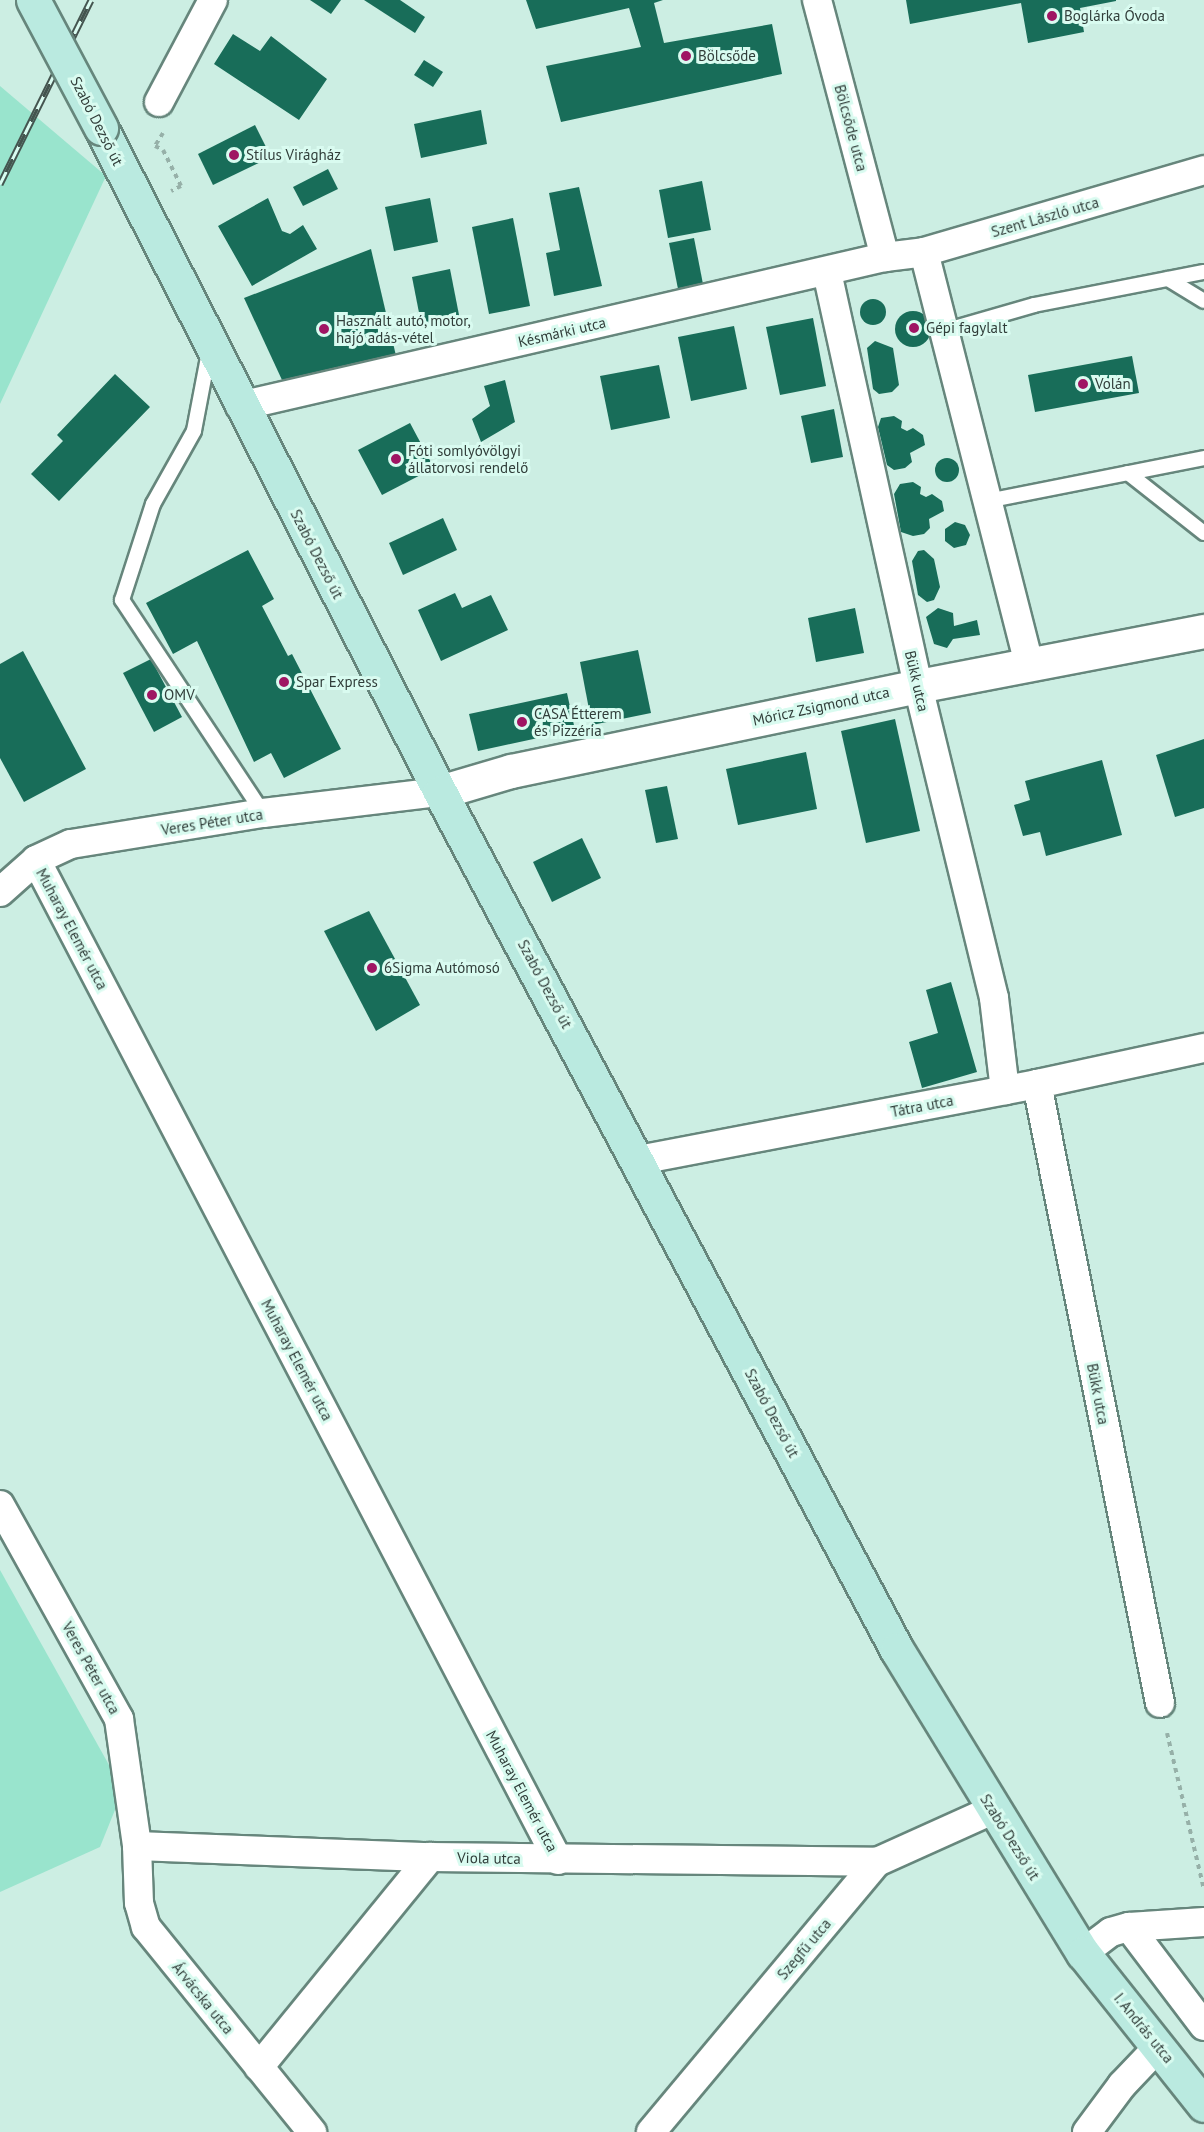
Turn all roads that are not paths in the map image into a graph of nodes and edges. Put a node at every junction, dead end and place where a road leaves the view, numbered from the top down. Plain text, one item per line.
1 (33, 0) edge
2 (213, 0) edge
3 (817, 0) edge
4 (159, 102) road end
5 (1204, 170) edge
6 (924, 252) junction
7 (885, 256) junction
8 (827, 272) junction
9 (1204, 272) edge
10 (1168, 279) junction
11 (1204, 301) edge
12 (944, 331) junction
13 (210, 347) junction
14 (240, 406) junction
15 (1204, 458) edge
16 (1128, 473) junction
17 (987, 501) junction
18 (1204, 532) edge
19 (1204, 631) edge
20 (1030, 667) junction
21 (918, 686) junction
22 (440, 792) junction
23 (262, 813) junction
24 (36, 860) junction
25 (0, 892) edge
26 (1204, 1048) edge
27 (1037, 1084) junction
28 (1005, 1090) junction
29 (639, 1160) junction
30 (0, 1505) edge
31 (1160, 1703) road end
32 (992, 1810) junction
33 (137, 1846) junction
34 (429, 1857) junction
35 (558, 1860) junction
36 (877, 1862) junction
37 (1204, 1922) edge
38 (1129, 1927) junction
39 (1083, 1953) junction
40 (1204, 2026) edge
41 (1159, 2046) junction
42 (259, 2067) junction
43 (1204, 2105) edge
44 (312, 2132) edge
45 (651, 2132) edge
46 (1087, 2132) edge

1 - 13 main road, Szabó Dezső út, bridge
2 - 4 street
3 - 7 street, Bölcsőde utca
5 - 6 street, Szent László utca
6 - 7 street, Szent László utca
6 - 12 street
7 - 8 street, Késmárki utca
8 - 14 street, Késmárki utca
8 - 21 street, Bükk utca
9 - 10 lane
10 - 11 lane
10 - 12 lane
12 - 17 street
13 - 14 main road, Szabó Dezső út
13 - 23 lane
14 - 22 main road, Szabó Dezső út
15 - 16 lane
16 - 17 lane
16 - 18 lane
17 - 20 street
19 - 20 street, Móricz Zsigmond utca
20 - 21 street, Móricz Zsigmond utca
21 - 22 street, Móricz Zsigmond utca
21 - 28 street, Bükk utca
22 - 23 street, Veres Péter utca
22 - 29 main road, Szabó Dezső út
23 - 24 street, Veres Péter utca
24 - 25 street, Veres Péter utca
24 - 35 street, Muharay Elemér utca
26 - 27 street, Tátra utca
27 - 28 street, Tátra utca
27 - 31 street, Bükk utca
28 - 29 street, Tátra utca
29 - 32 main road, Szabó Dezső út
30 - 33 street, Veres Péter utca
32 - 36 street, Szegfű utca
32 - 39 main road, Szabó Dezső út
33 - 34 street, Viola utca
33 - 42 street, Árvácska utca
34 - 35 street, Viola utca
34 - 42 street
35 - 36 street, Viola utca
36 - 45 street, Szegfű utca
37 - 38 street
38 - 39 street
38 - 40 street
39 - 41 main road, I. András utca
41 - 43 main road, I. András utca
41 - 46 street
42 - 44 street, Árvácska utca

